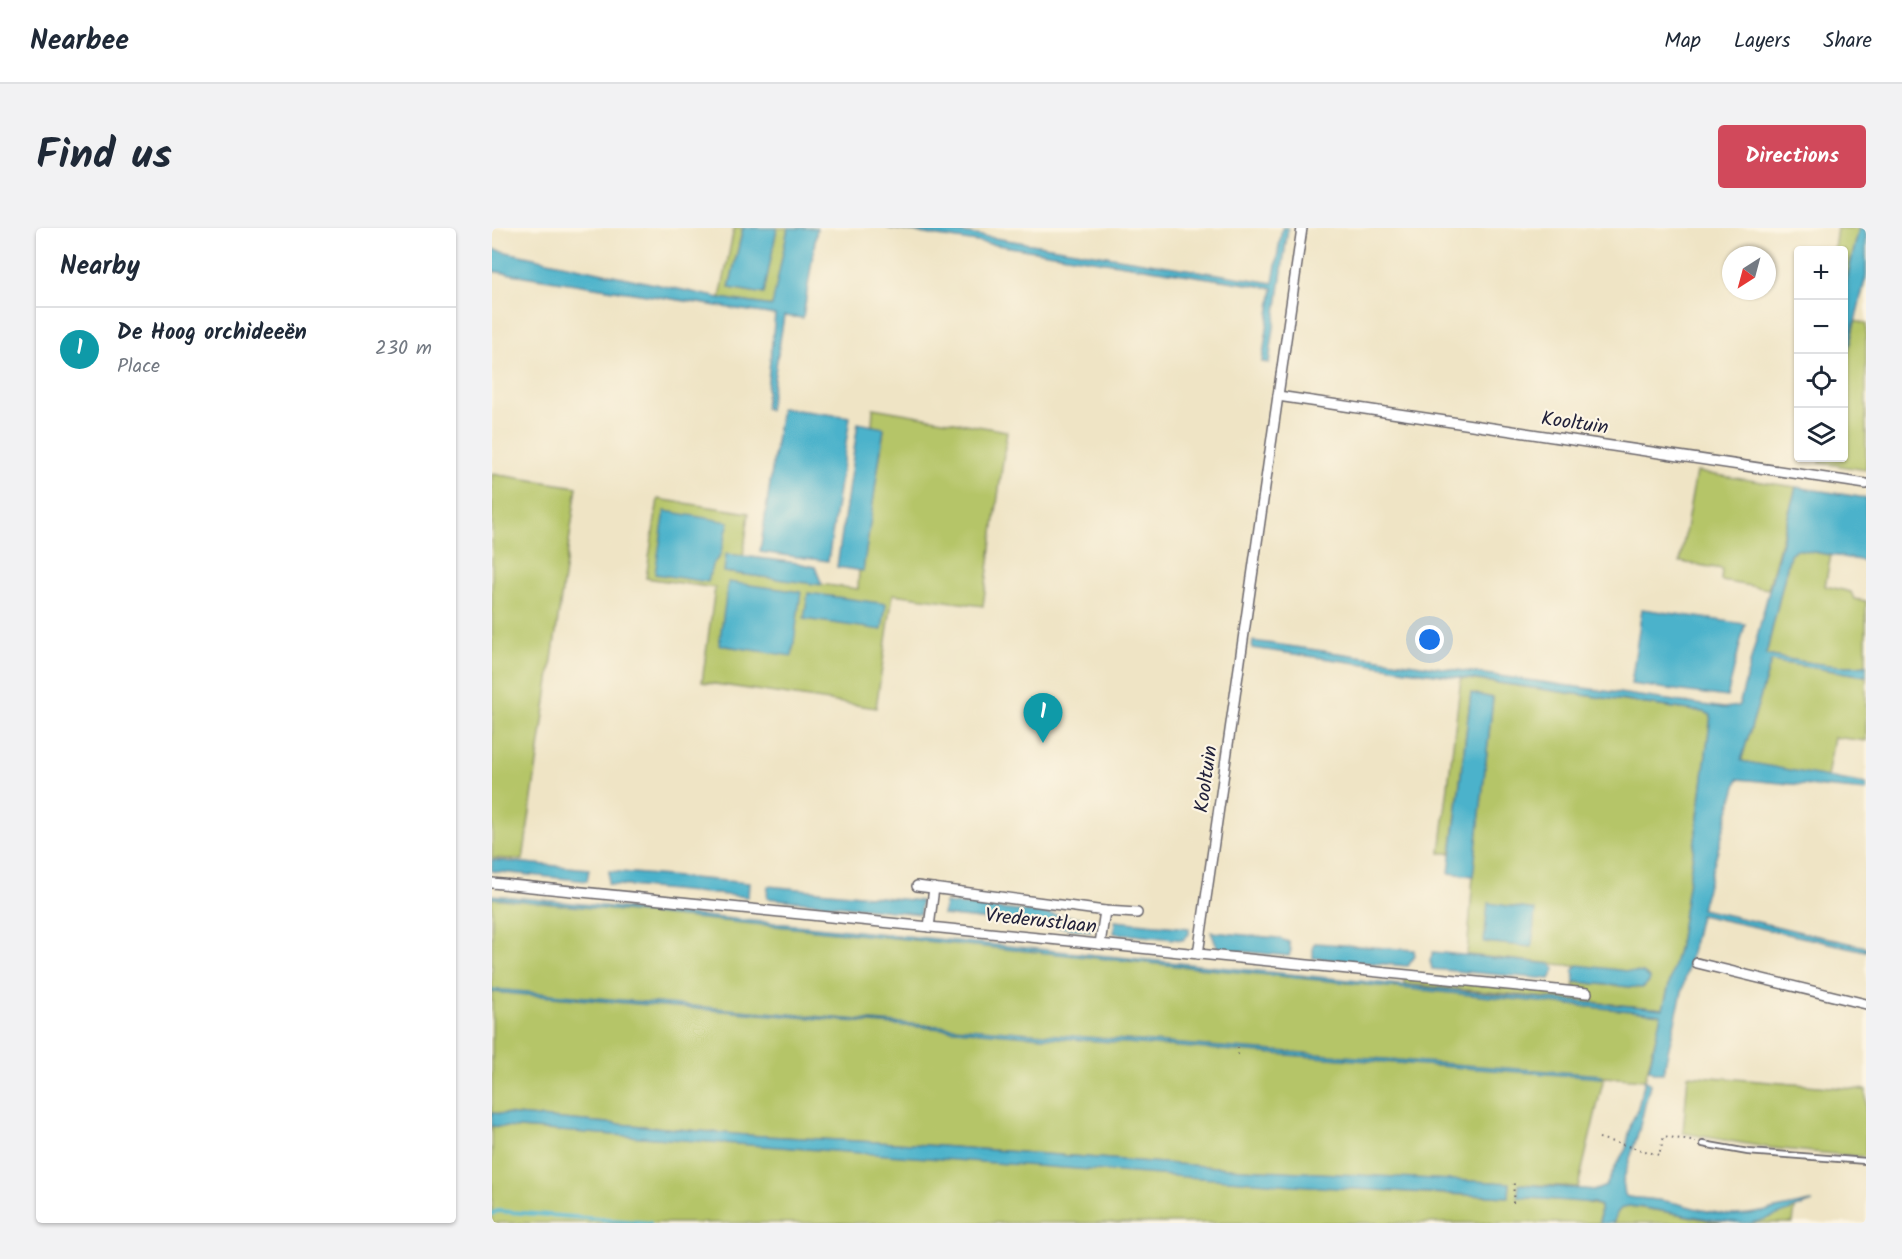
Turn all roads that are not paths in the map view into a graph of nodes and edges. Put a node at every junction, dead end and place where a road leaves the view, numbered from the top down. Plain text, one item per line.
1 (1302, 228) edge
2 (1278, 396) junction
3 (1866, 484) edge
4 (492, 883) edge
5 (917, 886) dead end
6 (934, 888) junction
7 (1105, 911) junction
8 (1137, 913) dead end
9 (929, 927) junction
10 (1100, 944) junction
11 (1198, 954) junction
12 (1697, 963) dead end
13 (1587, 993) dead end
14 (1866, 1004) edge
15 (1703, 1144) road end
16 (1866, 1161) edge

1 - 2 street, Kooltuin
2 - 3 street, Kooltuin
2 - 11 street, Kooltuin
4 - 9 street, Vrederustlaan
5 - 6 street
6 - 7 street
6 - 9 street
7 - 8 street
7 - 10 street
9 - 10 street, Vrederustlaan
10 - 11 street, Vrederustlaan
11 - 13 street, Vrederustlaan
12 - 14 street
15 - 16 lane

